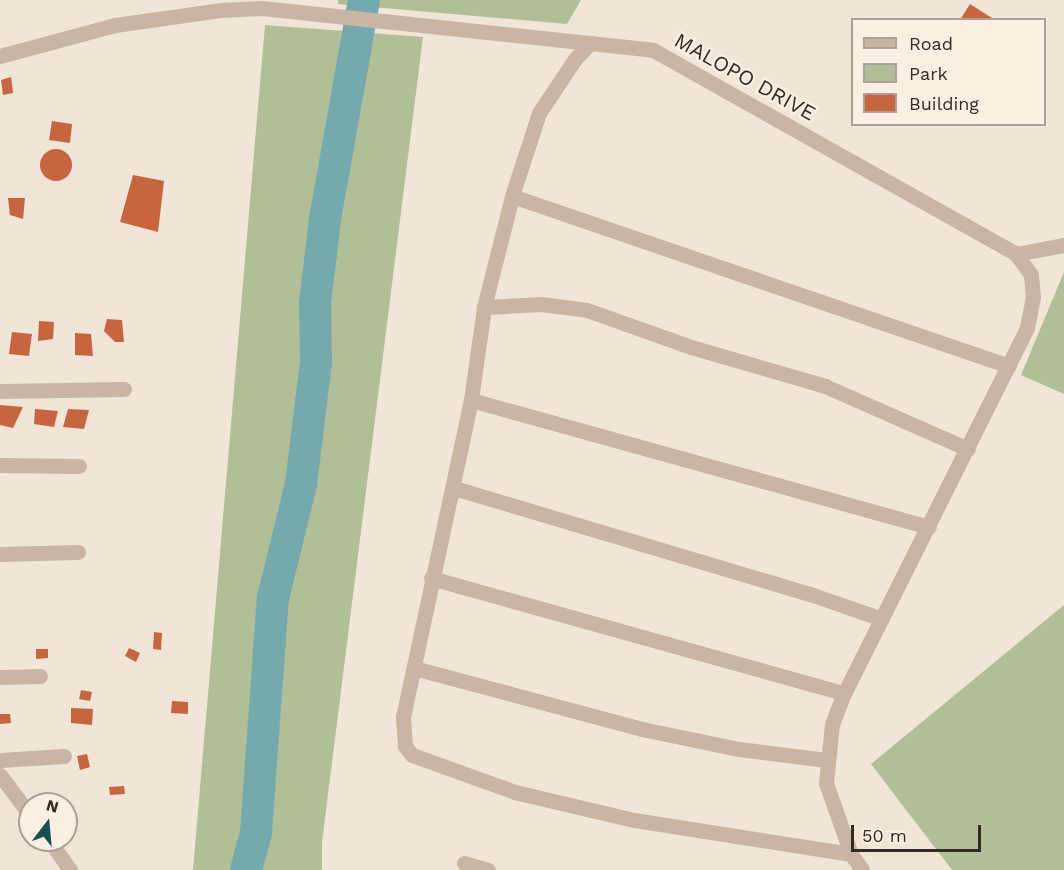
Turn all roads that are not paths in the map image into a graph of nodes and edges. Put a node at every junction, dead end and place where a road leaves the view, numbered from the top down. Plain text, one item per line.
1 (220, 5) edge
2 (590, 43) junction
3 (0, 56) edge
4 (512, 196) junction
5 (1064, 245) edge
6 (1016, 254) junction
7 (484, 307) junction
8 (1009, 366) junction
9 (124, 389) dead end
10 (0, 391) edge
11 (471, 400) junction
12 (969, 449) junction
13 (0, 465) edge
14 (79, 466) dead end
15 (454, 488) junction
16 (929, 527) junction
17 (78, 552) dead end
18 (0, 554) edge
19 (431, 578) junction
20 (882, 619) junction
21 (414, 668) junction
22 (40, 676) dead end
23 (0, 677) edge
24 (844, 693) junction
25 (64, 756) dead end
26 (0, 760) edge
27 (826, 760) junction
28 (0, 775) edge
29 (18, 799) edge
30 (57, 852) edge
31 (851, 854) junction
32 (464, 863) dead end
33 (70, 870) edge
34 (488, 870) edge
35 (862, 870) edge

1 - 2 street, MALOPO DRIVE
1 - 3 street, MALOPO DRIVE
2 - 4 street
2 - 6 street, MALOPO DRIVE
4 - 7 street
4 - 8 street
5 - 6 street
6 - 8 street
7 - 11 street
7 - 12 street
8 - 12 street
9 - 10 street
11 - 15 street
11 - 16 street
12 - 16 street
13 - 14 street
15 - 19 street
15 - 20 street
16 - 20 street
17 - 18 street
19 - 21 street
19 - 24 street
20 - 24 street
21 - 27 street
21 - 31 street
22 - 23 street
24 - 27 street
25 - 26 street
27 - 31 street
28 - 29 street
30 - 33 street
31 - 35 street
32 - 34 street

